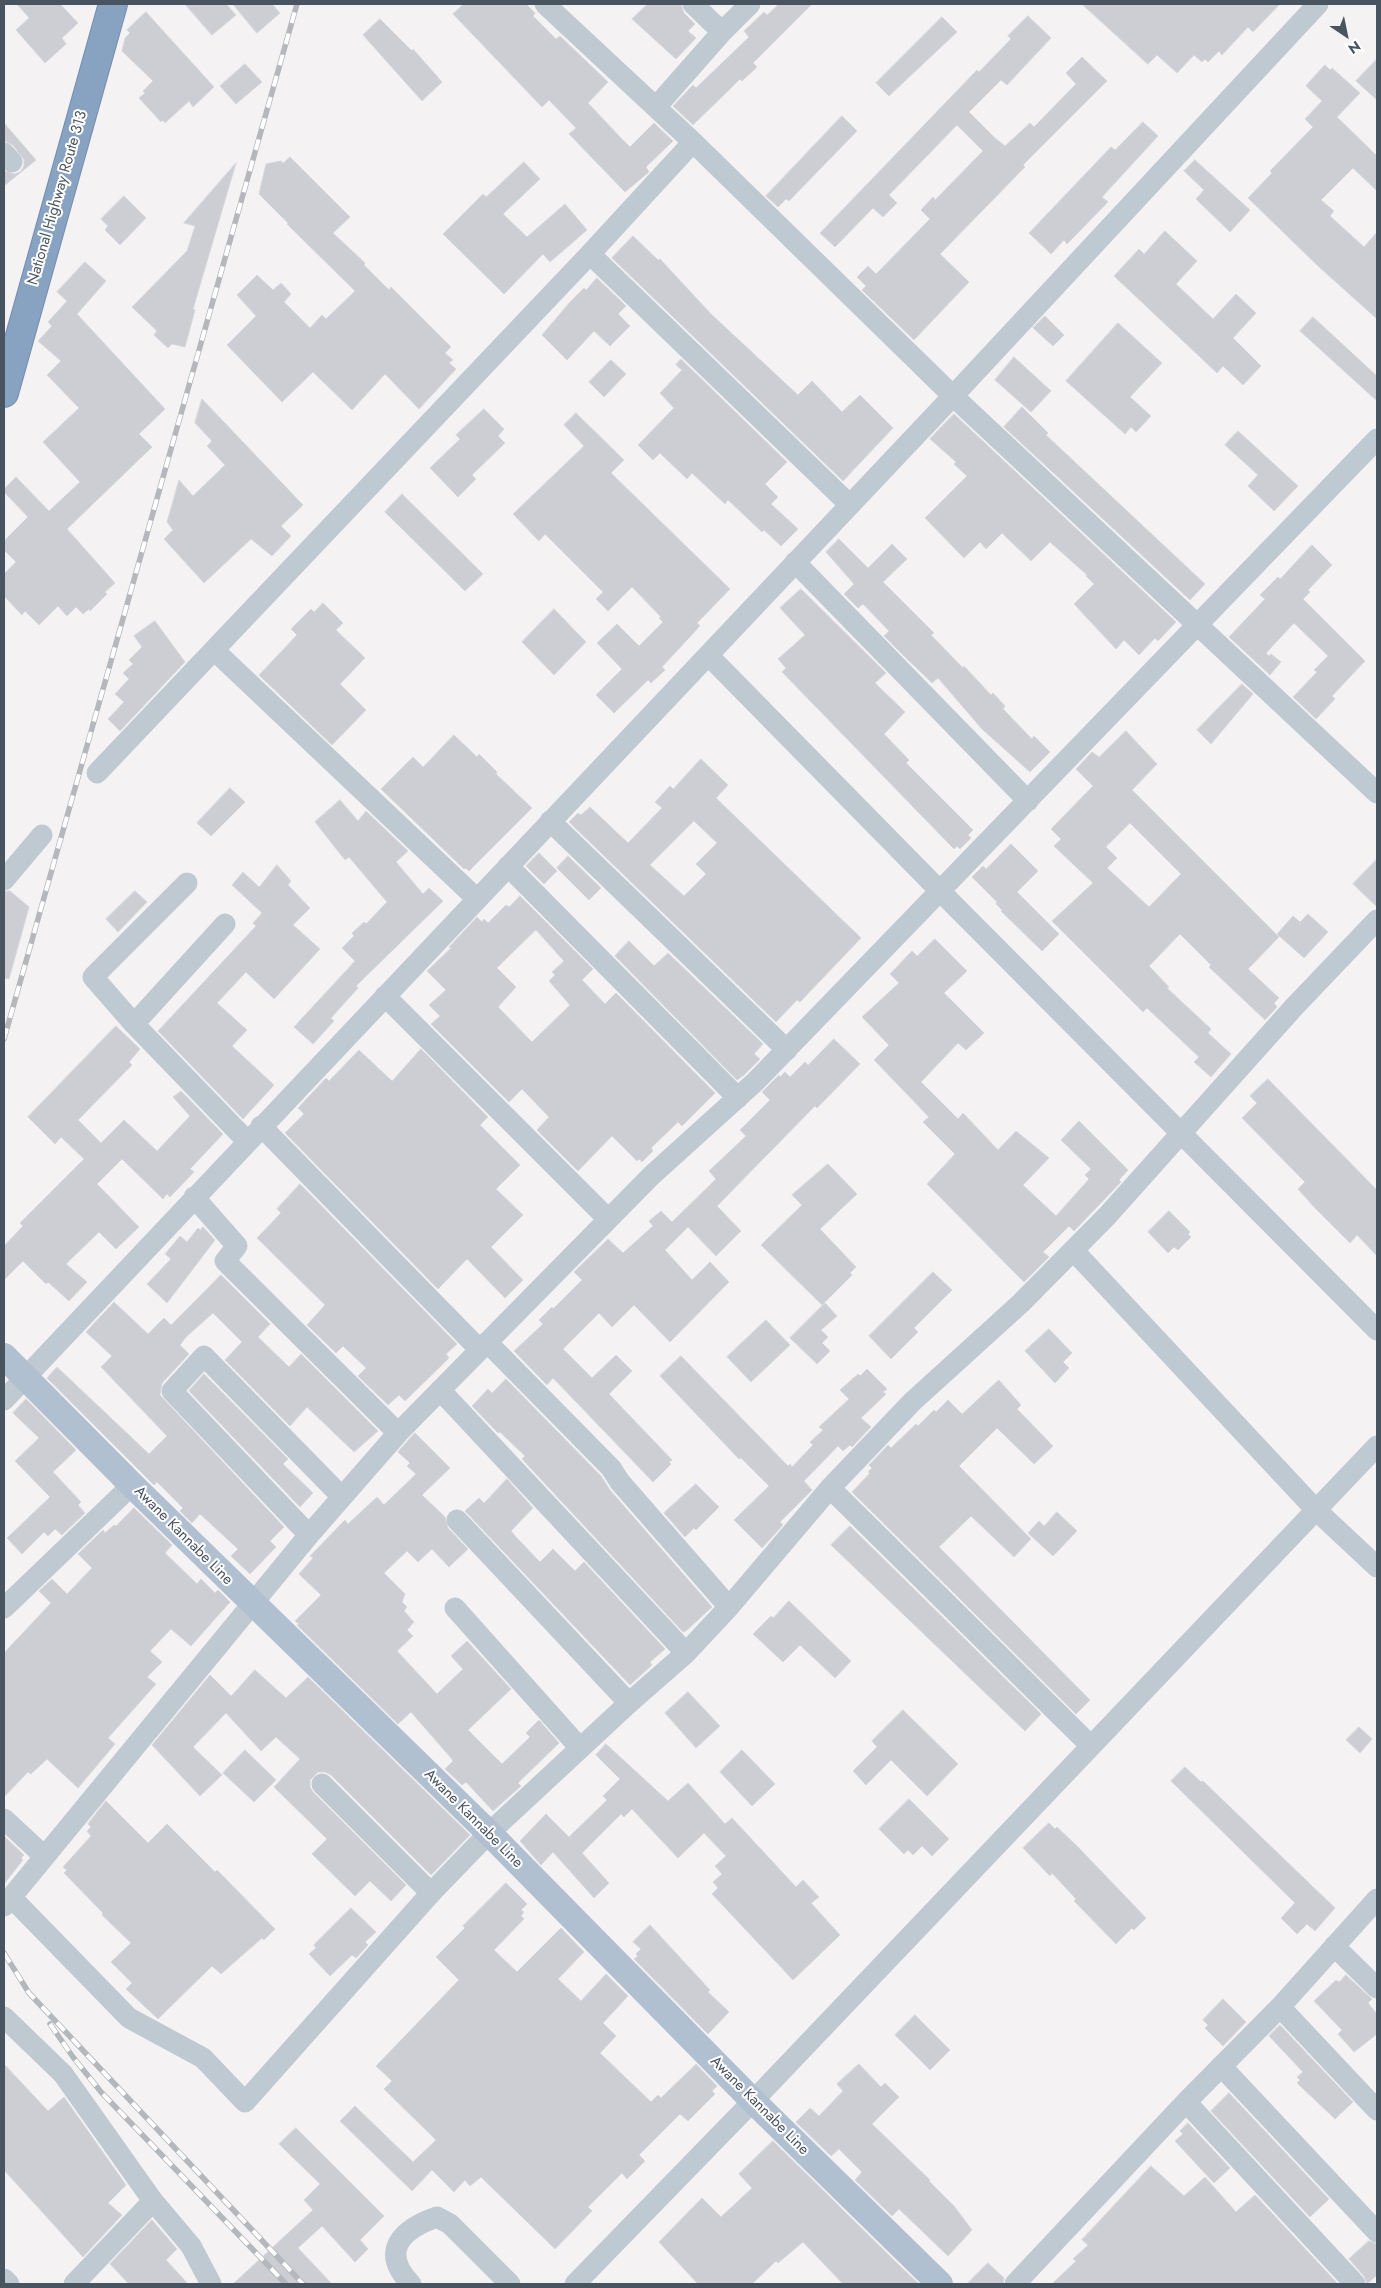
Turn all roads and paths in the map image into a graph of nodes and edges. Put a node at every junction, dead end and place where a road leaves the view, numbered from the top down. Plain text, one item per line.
1 (113, 4) edge
2 (545, 4) edge
3 (693, 4) edge
4 (750, 4) edge
5 (1318, 4) edge
6 (722, 32) junction
7 (656, 107) junction
8 (694, 142) junction
9 (590, 254) junction
10 (4, 393) edge
11 (953, 396) junction
12 (1377, 439) edge
13 (850, 505) junction
14 (795, 562) junction
15 (1198, 625) junction
16 (214, 650) junction
17 (708, 655) junction
18 (97, 773) dead end
19 (1377, 793) edge
20 (1028, 801) junction
21 (550, 821) junction
22 (42, 835) dead end
23 (508, 866) junction
24 (4, 880) edge
25 (186, 883) dead end
26 (940, 891) junction
27 (477, 899) junction
28 (1377, 920) edge
29 (225, 924) dead end
30 (385, 996) junction
31 (134, 1024) junction
32 (787, 1050) junction
33 (738, 1098) junction
34 (1181, 1133) junction
35 (254, 1134) junction
36 (194, 1197) junction
37 (608, 1219) junction
38 (1073, 1250) junction
39 (1377, 1330) edge
40 (483, 1346) junction
41 (4, 1356) edge
42 (24, 1376) junction
43 (440, 1390) junction
44 (4, 1400) edge
45 (398, 1433) junction
46 (1377, 1446) edge
47 (132, 1485) junction
48 (830, 1488) junction
49 (342, 1497) junction
50 (1316, 1510) junction
51 (457, 1520) dead end
52 (309, 1535) junction
53 (1377, 1567) edge
54 (253, 1605) junction
55 (730, 1607) junction
56 (4, 1608) edge
57 (455, 1608) dead end
58 (686, 1653) junction
59 (629, 1703) junction
60 (1090, 1746) junction
61 (580, 1748) junction
62 (322, 1784) dead end
63 (4, 1819) edge
64 (488, 1834) junction
65 (44, 1856) junction
66 (431, 1893) junction
67 (1377, 1899) edge
68 (7, 1902) edge
69 (1334, 1946) junction
70 (1377, 1988) edge
71 (1280, 2007) junction
72 (4, 2017) edge
73 (1221, 2066) junction
74 (753, 2101) junction
75 (1186, 2102) junction
76 (1377, 2110) edge
77 (153, 2201) junction
78 (1377, 2232) edge
79 (4, 2279) edge
80 (9, 2284) edge
81 (74, 2284) edge
82 (211, 2284) edge
83 (411, 2284) edge
84 (510, 2284) edge
85 (575, 2284) edge
86 (940, 2284) edge
87 (1015, 2284) edge
88 (1355, 2284) edge

1 - 10 highway, National Highway Route 313
2 - 7 street
3 - 6 street
4 - 6 street
5 - 11 street
6 - 7 street
7 - 8 street
8 - 9 street
8 - 11 street
9 - 13 street
9 - 16 street
11 - 13 street
11 - 15 street
12 - 15 street
13 - 14 street
14 - 17 street
14 - 20 street
15 - 19 street
15 - 20 street
16 - 18 street
16 - 27 street
17 - 21 street
17 - 26 street
20 - 26 street
21 - 23 street
21 - 32 street
22 - 24 street
23 - 27 street
23 - 33 street
25 - 31 street
26 - 32 street
26 - 34 street
27 - 30 street
28 - 34 street
29 - 31 street
30 - 35 street
30 - 37 street
31 - 35 street
32 - 33 street
33 - 37 street
34 - 38 street
34 - 39 street
35 - 36 street
35 - 40 street
36 - 42 street
36 - 45 street
37 - 40 street
38 - 48 street
38 - 50 street
40 - 43 street
40 - 55 street
41 - 42 main road, Awane Kannabe Line
42 - 44 street
42 - 47 main road, Awane Kannabe Line
43 - 45 street
43 - 58 street
45 - 49 street
46 - 50 street
47 - 54 main road, Awane Kannabe Line
47 - 56 street
48 - 55 street
48 - 60 street
49 - 52 street
49 - 52 street
50 - 53 street
50 - 60 street
51 - 59 street
52 - 54 street
54 - 64 main road, Awane Kannabe Line
54 - 65 street
55 - 58 street
57 - 61 street
58 - 59 street
59 - 61 street
60 - 74 street
61 - 64 street
62 - 66 street
63 - 65 street
64 - 66 street
64 - 74 main road, Awane Kannabe Line
65 - 68 street
66 - 68 street
67 - 69 street
69 - 70 street
69 - 71 street
71 - 73 street
71 - 76 street
72 - 77 street
73 - 75 street
73 - 78 street
74 - 85 street
74 - 86 main road, Awane Kannabe Line
75 - 87 street
75 - 88 street
77 - 81 street
77 - 82 street
79 - 80 street
83 - 84 street

